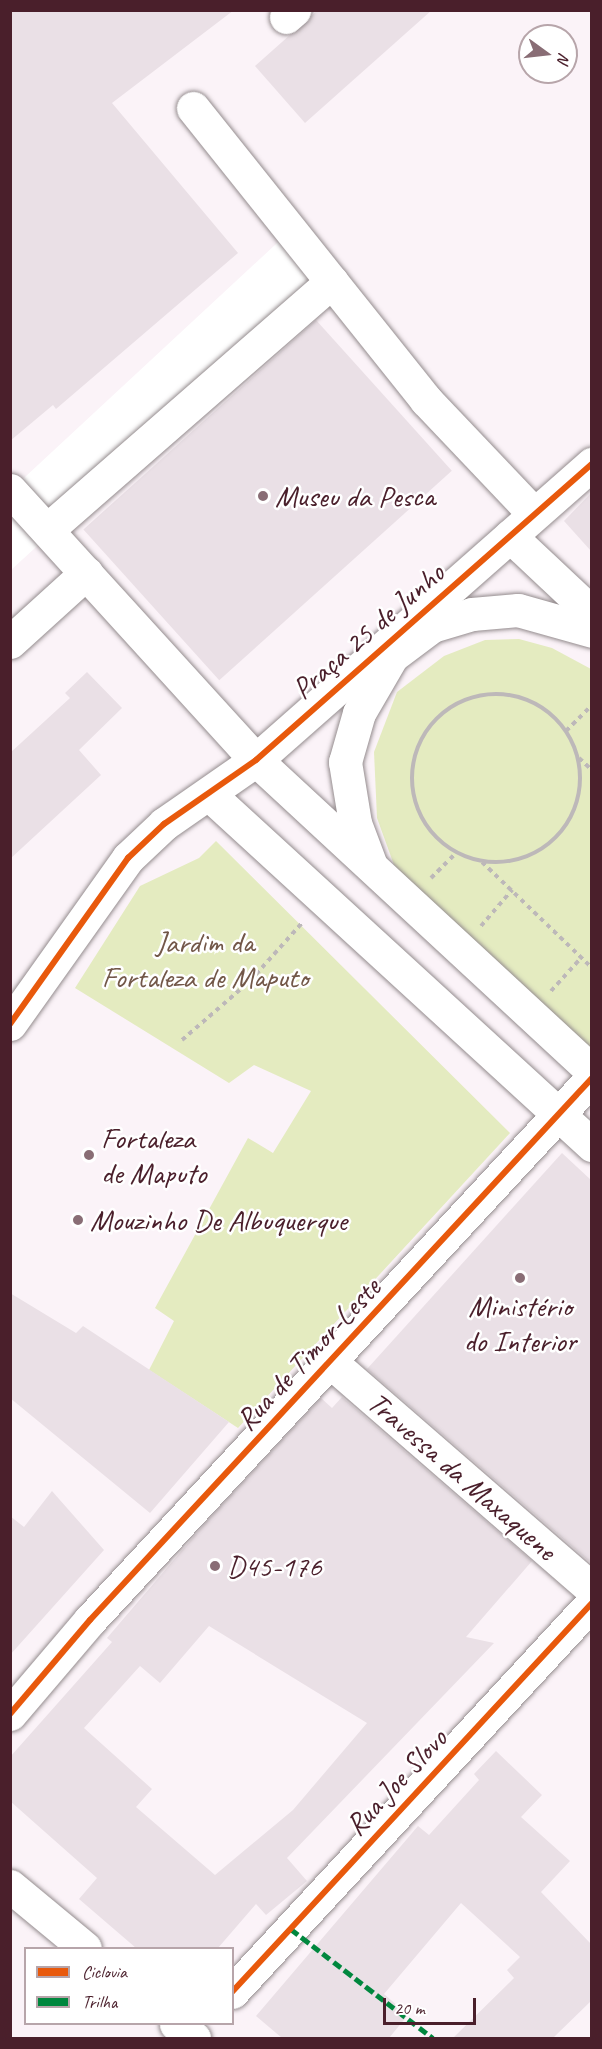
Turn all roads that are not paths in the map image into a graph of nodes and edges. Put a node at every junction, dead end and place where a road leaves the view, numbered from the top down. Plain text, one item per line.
1 (194, 108) dead end
2 (332, 281) junction
3 (591, 464) edge
4 (10, 490) edge
5 (534, 514) junction
6 (47, 530) junction
7 (510, 536) junction
8 (86, 573) junction
9 (591, 613) edge
10 (591, 631) edge
11 (10, 642) edge
12 (256, 760) junction
13 (211, 795) junction
14 (389, 888) junction
15 (10, 1024) edge
16 (591, 1071) edge
17 (591, 1078) edge
18 (559, 1115) junction
19 (591, 1145) edge
20 (332, 1363) junction
21 (591, 1588) edge
22 (591, 1603) edge
23 (10, 1714) edge
24 (10, 1886) edge
25 (84, 1947) edge
26 (234, 1990) edge

1 - 2 street
2 - 5 street
2 - 6 street
3 - 5 street, Praça 25 de Junho
4 - 6 street
5 - 7 street, Praça 25 de Junho
6 - 8 street
7 - 9 street
7 - 12 street, Praça 25 de Junho
8 - 11 street
8 - 12 street
10 - 14 street
12 - 13 street, Praça 25 de Junho
12 - 14 street
13 - 15 street, Praça 25 de Junho
13 - 18 street
14 - 16 street
17 - 18 street, Rua de Timor-Leste
18 - 19 street
18 - 20 street, Rua de Timor-Leste
20 - 21 street, Travessa da Maxaquene
20 - 23 street, Rua de Timor-Leste
22 - 26 street, Rua Joe Slovo
24 - 25 street

